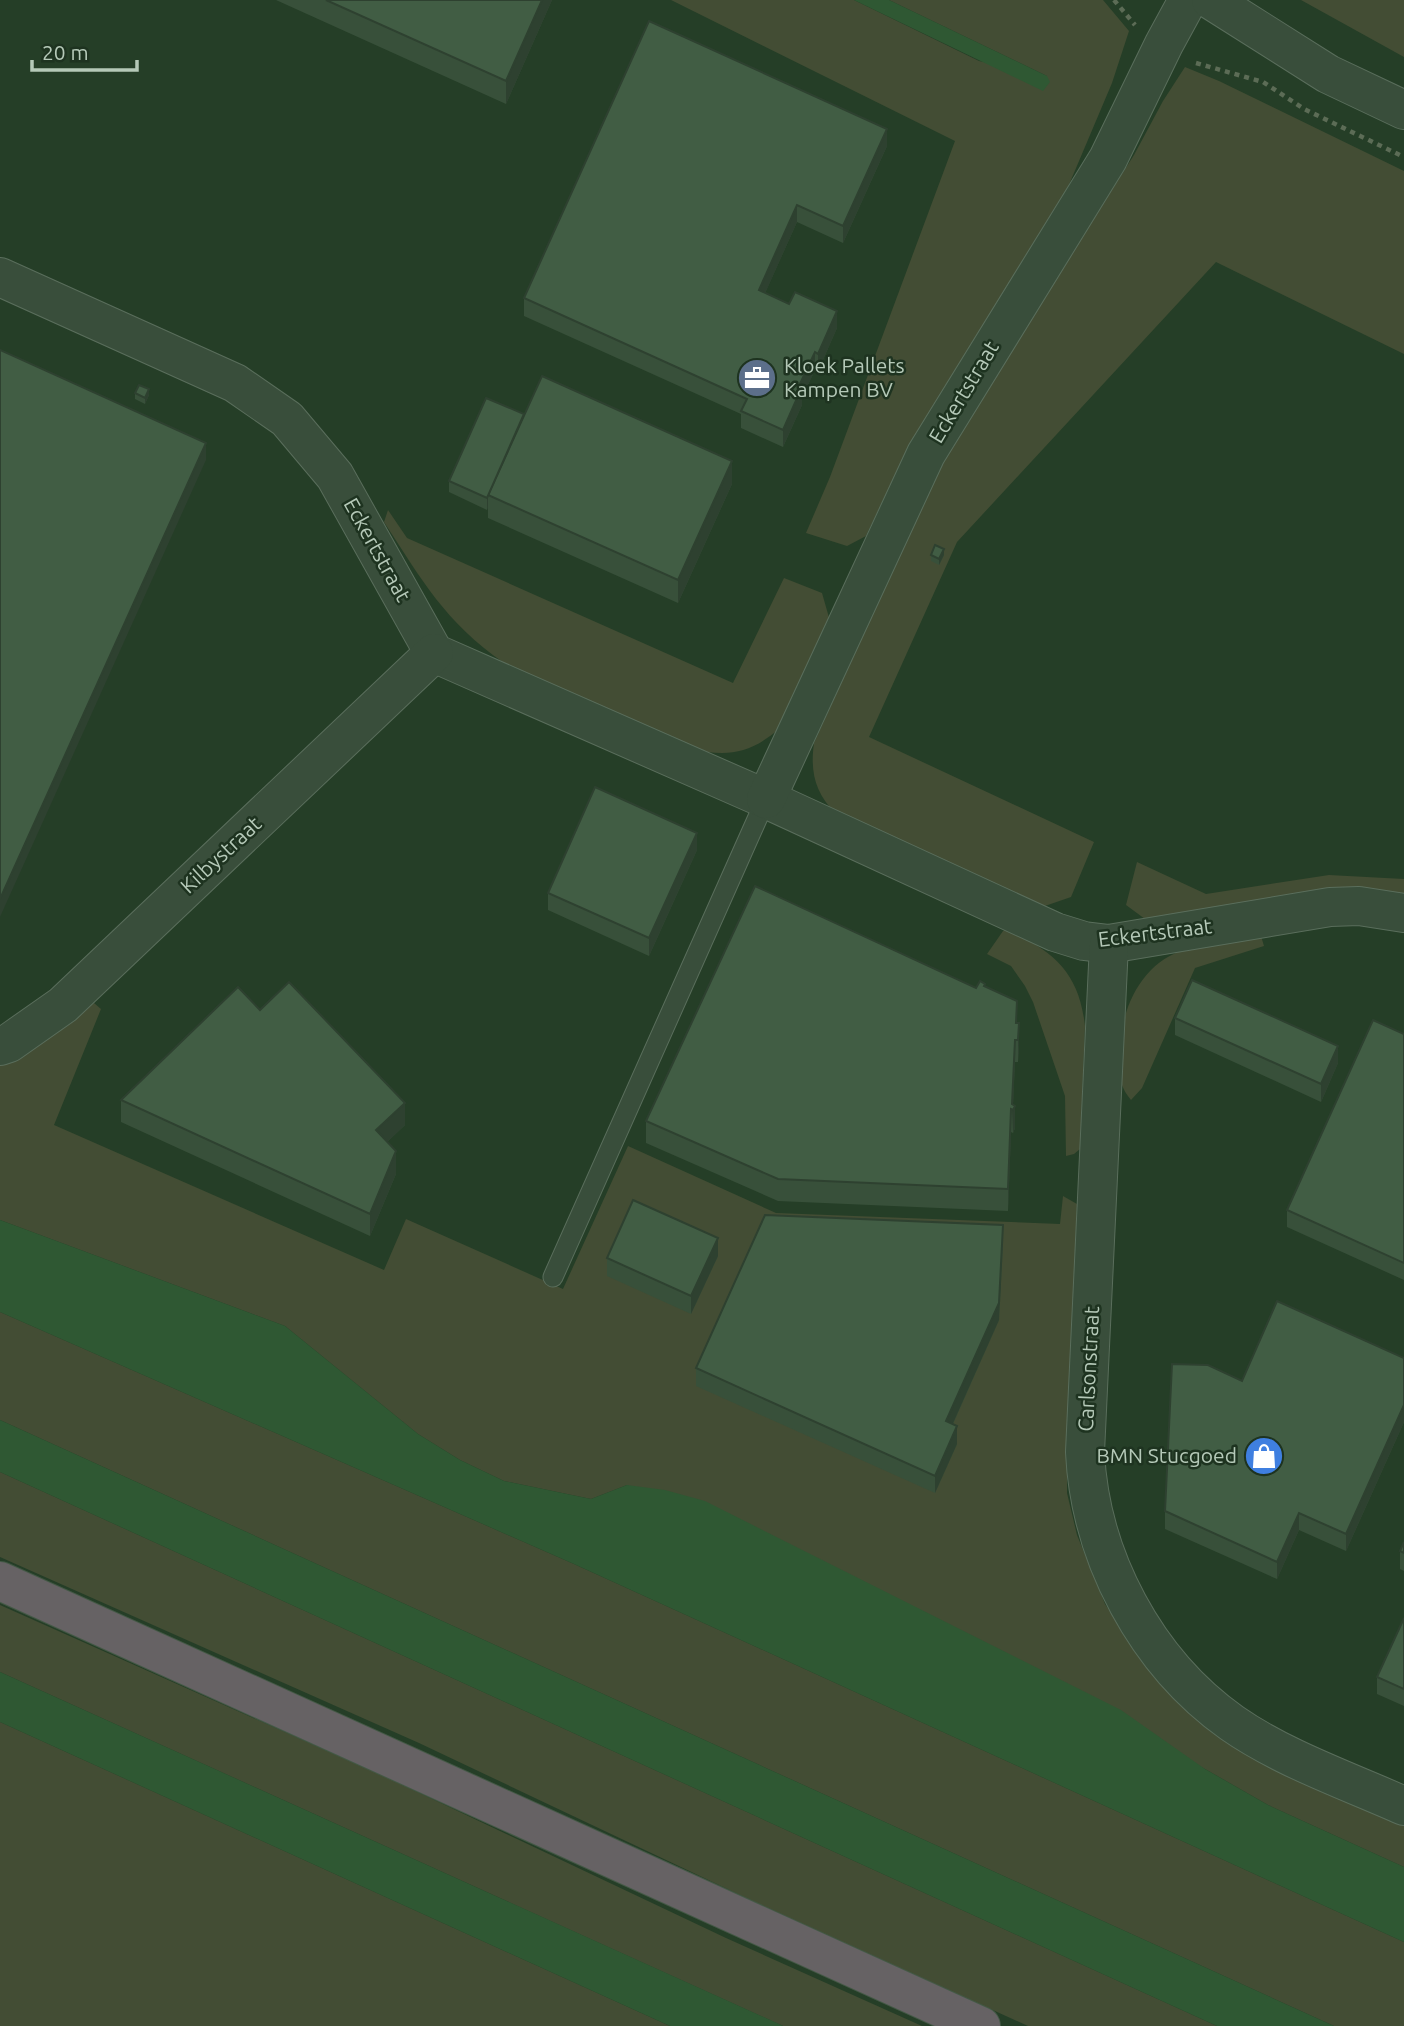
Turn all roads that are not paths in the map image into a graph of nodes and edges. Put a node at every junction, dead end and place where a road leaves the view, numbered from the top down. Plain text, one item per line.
1 (1188, 0) edge
2 (1211, 0) edge
3 (1404, 110) edge
4 (0, 277) edge
5 (434, 653) junction
6 (766, 799) junction
7 (1404, 913) edge
8 (1109, 944) junction
9 (0, 1046) edge
10 (553, 1277) dead end
11 (0, 1581) edge
12 (1404, 1806) edge
13 (981, 2026) edge

1 - 6 street, Eckertstraat
2 - 3 street
4 - 5 street, Eckertstraat
5 - 6 street, Eckertstraat
5 - 9 street, Kilbystraat
6 - 8 street, Eckertstraat
6 - 10 lane
7 - 8 street, Eckertstraat
8 - 12 street, Carlsonstraat
11 - 13 highway

